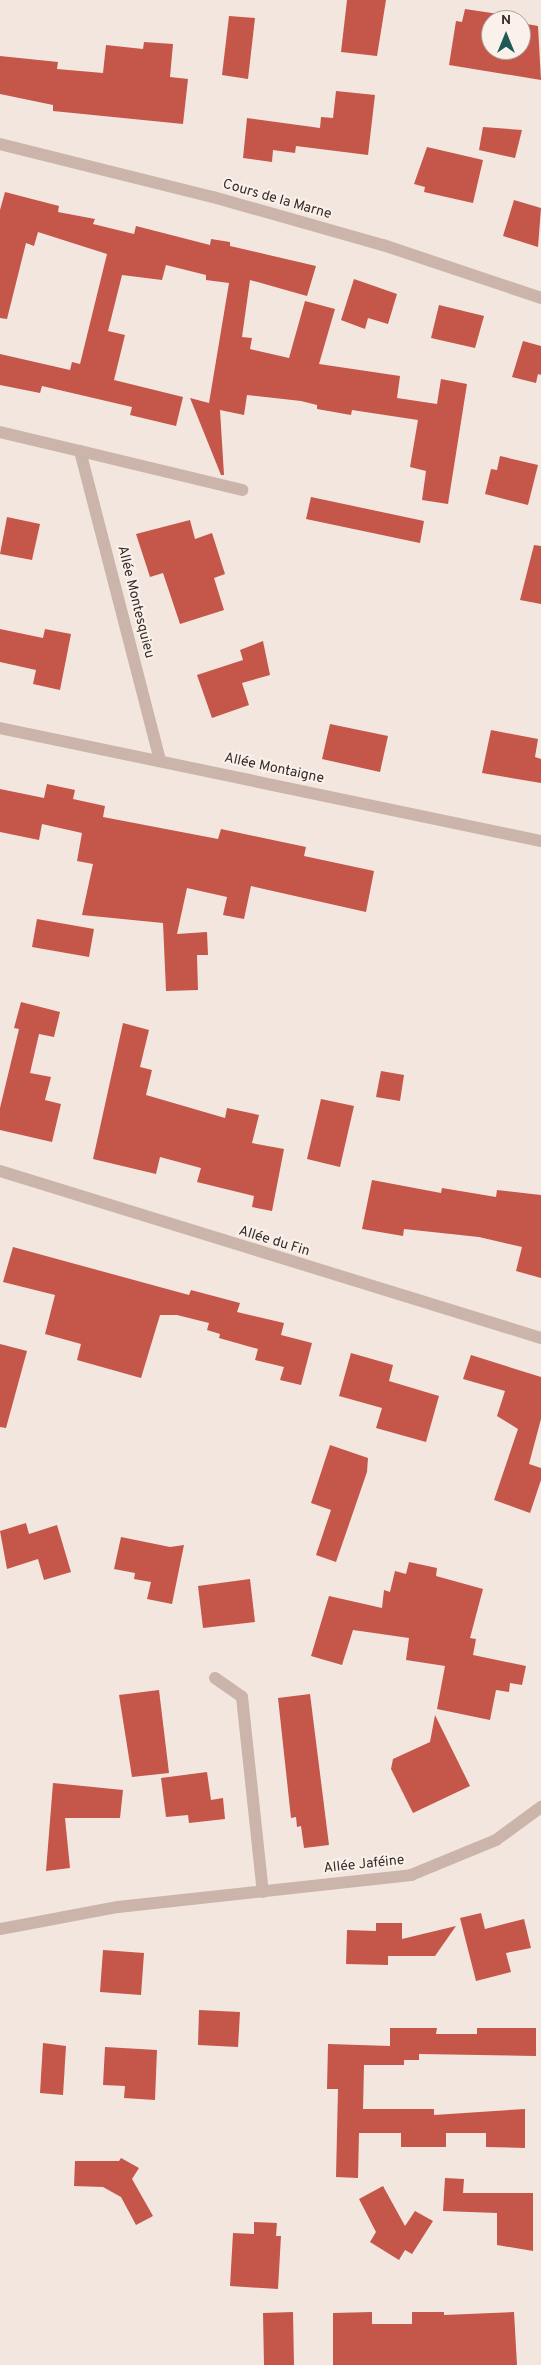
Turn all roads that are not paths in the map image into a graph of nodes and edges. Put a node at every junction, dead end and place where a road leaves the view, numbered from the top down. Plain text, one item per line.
1 (0, 144) edge
2 (541, 298) edge
3 (0, 432) edge
4 (80, 451) junction
5 (242, 490) dead end
6 (0, 728) edge
7 (160, 761) junction
8 (541, 841) edge
9 (0, 1171) edge
10 (541, 1338) edge
11 (215, 1678) dead end
12 (539, 1812) edge
13 (263, 1892) junction
14 (0, 1928) edge

1 - 2 street, Cours de la Marne
3 - 4 street
4 - 5 street
4 - 7 street, Allée Montesquieu
6 - 7 street, Allée Montaigne
7 - 8 street, Allée Montaigne
9 - 10 street, Allée du Fin
11 - 13 street
12 - 13 street, Allée Jaféine
13 - 14 street, Allée Jaféine

